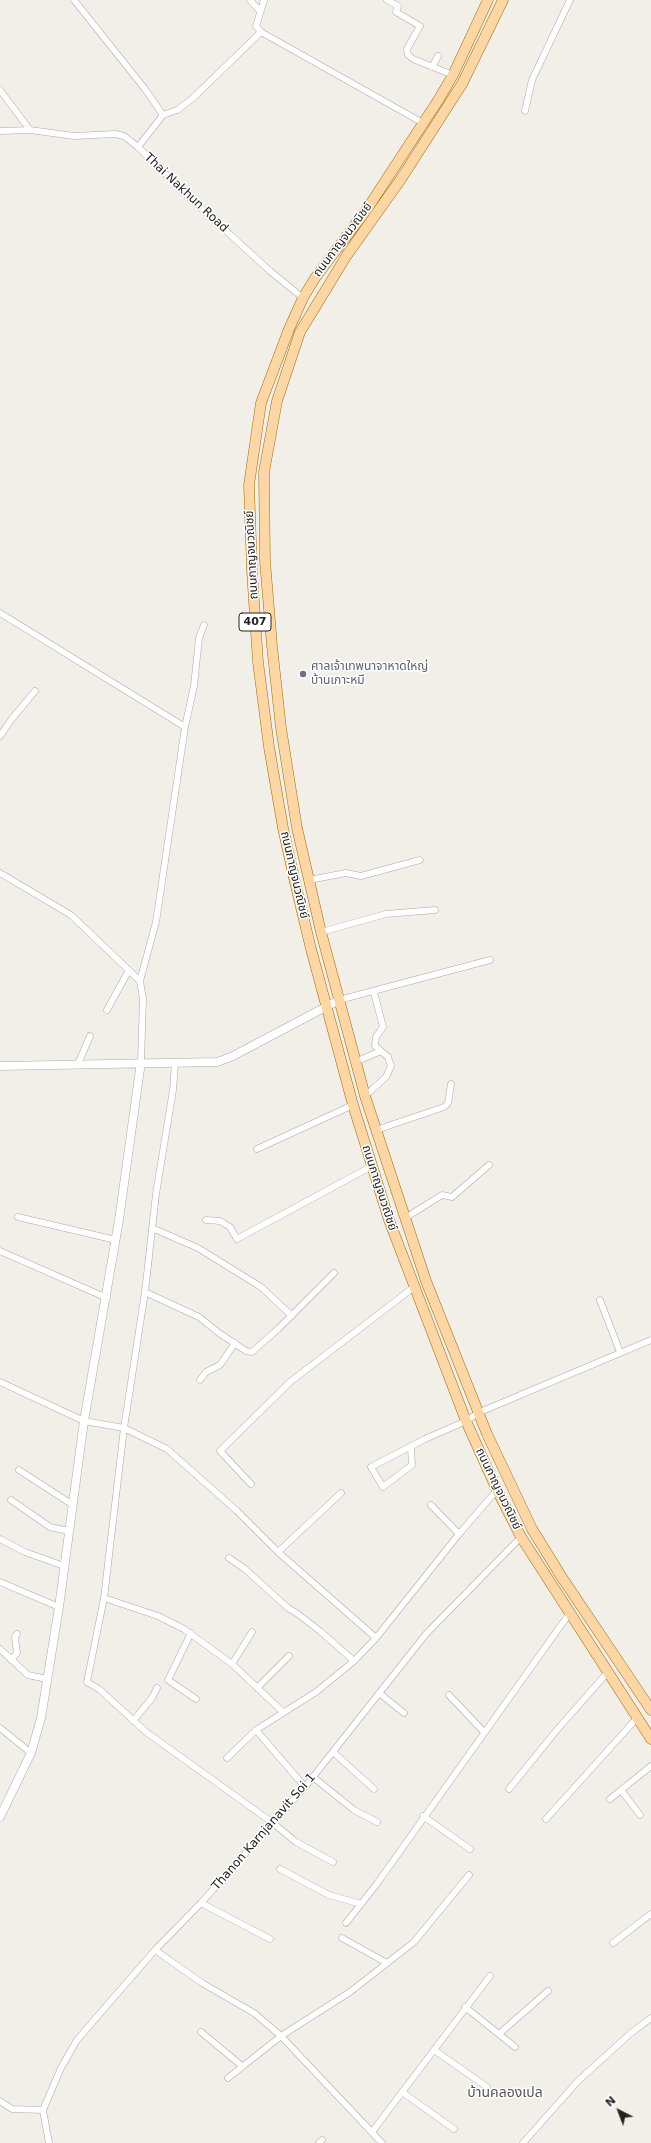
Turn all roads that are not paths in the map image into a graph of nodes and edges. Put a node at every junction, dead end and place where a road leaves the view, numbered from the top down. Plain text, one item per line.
1 (74, 0) edge
2 (250, 0) edge
3 (264, 0) edge
4 (387, 0) edge
5 (488, 0) edge
6 (503, 0) edge
7 (570, 0) edge
8 (399, 3) edge
9 (260, 11) junction
10 (262, 32) junction
11 (438, 56) dead end
12 (432, 67) junction
13 (453, 75) junction
14 (0, 90) edge
15 (525, 111) dead end
16 (163, 115) junction
17 (424, 123) junction
18 (30, 130) junction
19 (0, 131) edge
20 (138, 147) junction
21 (303, 298) junction
22 (0, 613) edge
23 (204, 625) dead end
24 (35, 691) dead end
25 (185, 727) junction
26 (0, 736) edge
27 (420, 860) dead end
28 (0, 873) edge
29 (309, 880) junction
30 (435, 910) dead end
31 (321, 932) junction
32 (490, 960) dead end
33 (129, 970) junction
34 (140, 981) junction
35 (374, 992) junction
36 (340, 1000) junction
37 (327, 1008) junction
38 (107, 1010) dead end
39 (90, 1036) dead end
40 (381, 1051) junction
41 (141, 1062) junction
42 (355, 1062) junction
43 (175, 1063) junction
44 (78, 1064) junction
45 (0, 1066) edge
46 (451, 1084) dead end
47 (365, 1096) junction
48 (353, 1105) junction
49 (376, 1130) junction
50 (257, 1149) dead end
51 (489, 1165) dead end
52 (372, 1166) junction
53 (18, 1217) dead end
54 (404, 1218) junction
55 (206, 1220) dead end
56 (152, 1228) junction
57 (116, 1240) junction
58 (0, 1251) edge
59 (334, 1273) dead end
60 (414, 1287) junction
61 (145, 1292) junction
62 (107, 1298) junction
63 (600, 1300) dead end
64 (292, 1316) junction
65 (651, 1340) edge
66 (234, 1343) junction
67 (620, 1352) junction
68 (200, 1380) dead end
69 (0, 1382) edge
70 (480, 1412) junction
71 (84, 1421) junction
72 (466, 1421) junction
73 (124, 1428) junction
74 (411, 1448) junction
75 (18, 1470) dead end
76 (251, 1484) dead end
77 (497, 1490) junction
78 (341, 1493) dead end
79 (12, 1500) dead end
80 (73, 1505) junction
81 (431, 1505) dead end
82 (69, 1531) junction
83 (459, 1534) junction
84 (521, 1537) junction
85 (0, 1539) edge
86 (278, 1552) junction
87 (229, 1558) dead end
88 (64, 1566) junction
89 (0, 1582) edge
90 (104, 1598) junction
91 (59, 1607) junction
92 (569, 1614) junction
93 (252, 1632) dead end
94 (191, 1633) junction
95 (17, 1634) dead end
96 (376, 1638) junction
97 (0, 1649) edge
98 (289, 1656) dead end
99 (11, 1660) junction
100 (354, 1661) junction
101 (232, 1664) junction
102 (607, 1673) junction
103 (47, 1680) junction
104 (157, 1688) dead end
105 (257, 1688) junction
106 (379, 1693) junction
107 (449, 1695) dead end
108 (196, 1699) dead end
109 (651, 1710) edge
110 (283, 1712) junction
111 (404, 1713) dead end
112 (637, 1718) junction
113 (133, 1721) junction
114 (0, 1728) edge
115 (256, 1730) junction
116 (483, 1731) junction
117 (651, 1739) edge
118 (333, 1752) junction
119 (31, 1753) junction
120 (227, 1758) dead end
121 (651, 1766) edge
122 (313, 1777) junction
123 (305, 1787) junction
124 (374, 1789) dead end
125 (509, 1789) dead end
126 (620, 1790) junction
127 (610, 1799) dead end
128 (640, 1815) dead end
129 (423, 1816) junction
130 (0, 1817) edge
131 (546, 1819) dead end
132 (377, 1822) dead end
133 (273, 1823) junction
134 (470, 1849) dead end
135 (332, 1862) dead end
136 (280, 1869) dead end
137 (469, 1875) dead end
138 (201, 1903) junction
139 (361, 1904) junction
140 (651, 1914) edge
141 (346, 1923) dead end
142 (342, 1938) dead end
143 (270, 1939) dead end
144 (613, 1943) dead end
145 (155, 1950) junction
146 (387, 1963) junction
147 (490, 1976) dead end
148 (548, 1991) dead end
149 (465, 2008) junction
150 (651, 2018) edge
151 (201, 2032) dead end
152 (499, 2034) junction
153 (281, 2036) junction
154 (515, 2047) dead end
155 (434, 2050) junction
156 (242, 2066) junction
157 (228, 2078) dead end
158 (487, 2087) dead end
159 (402, 2092) junction
160 (0, 2101) edge
161 (43, 2110) junction
162 (454, 2129) dead end
163 (372, 2132) junction
164 (49, 2143) edge
165 (382, 2143) edge
166 (523, 2143) edge

1 - 16 street
2 - 9 street
3 - 9 street
4 - 8 street
5 - 13 main road, ถนนกาญจนวณิชย์ / 407
6 - 29 main road, ถนนกาญจนวณิชย์ / 407
7 - 15 street
8 - 12 street
9 - 10 street
10 - 16 street
10 - 17 street
11 - 12 street
12 - 13 street
13 - 17 main road, ถนนกาญจนวณิชย์ / 407
14 - 18 street
16 - 20 street, Thai Nakhun Road
17 - 21 main road, ถนนกาญจนวณิชย์ / 407
18 - 19 street
18 - 20 street
20 - 21 street, Thai Nakhun Road
21 - 37 main road, ถนนกาญจนวณิชย์ / 407
22 - 25 street
23 - 25 street
24 - 26 street
25 - 34 street
27 - 29 street
28 - 33 street
29 - 31 main road, ถนนกาญจนวณิชย์ / 407
30 - 31 street
31 - 36 main road, ถนนกาญจนวณิชย์ / 407
32 - 35 street
33 - 34 street
33 - 38 street
34 - 41 street
35 - 36 street
35 - 40 street
36 - 37 street
36 - 42 main road, ถนนกาญจนวณิชย์ / 407
37 - 43 street
37 - 48 main road, ถนนกาญจนวณิชย์ / 407
39 - 44 street
40 - 42 street
40 - 47 street
41 - 43 street
41 - 44 street
41 - 57 street
42 - 47 main road, ถนนกาญจนวณิชย์ / 407
43 - 56 street
44 - 45 street
46 - 49 street
47 - 49 main road, ถนนกาญจนวณิชย์ / 407
48 - 50 street
48 - 52 main road, ถนนกาญจนวณิชย์ / 407
49 - 54 main road, ถนนกาญจนวณิชย์ / 407
51 - 54 street
52 - 55 street
52 - 60 main road, ถนนกาญจนวณิชย์ / 407
53 - 57 street
54 - 70 main road, ถนนกาญจนวณิชย์ / 407
56 - 61 street
56 - 64 street
57 - 62 street
58 - 62 street
59 - 64 street
60 - 72 main road, ถนนกาญจนวณิชย์
60 - 76 street
61 - 66 street
61 - 73 street
62 - 71 street
63 - 67 street
64 - 66 street
65 - 67 street
66 - 68 street
67 - 70 street
69 - 71 street
70 - 72 street
70 - 109 main road, ถนนกาญจนวณิชย์
71 - 73 street
71 - 80 street
72 - 74 street
72 - 77 main road, ถนนกาญจนวณิชย์
73 - 86 street
73 - 90 street
74 - 74 street
75 - 80 street
77 - 83 street
77 - 84 main road, ถนนกาญจนวณิชย์
78 - 86 street
79 - 82 street
80 - 82 street
81 - 83 street
82 - 88 street
83 - 96 street
84 - 92 main road, ถนนกาญจนวณิชย์
84 - 106 street, Thanon Karnjanavit Soi 1
85 - 88 street
86 - 96 street
87 - 100 street
88 - 91 street
89 - 91 street
90 - 94 street
90 - 113 street
91 - 103 street
92 - 102 main road, ถนนกาญจนวณิชย์
92 - 116 street
93 - 101 street
94 - 101 street
94 - 108 street
95 - 99 street
96 - 100 street
97 - 99 street
98 - 105 street
99 - 103 street
100 - 110 street
101 - 105 street
102 - 112 main road, ถนนกาญจนวณิชย์
102 - 125 street
103 - 119 street
104 - 113 street
105 - 110 street
106 - 111 street
106 - 118 street, Thanon Karnjanavit Soi 1
107 - 116 street
110 - 115 street
112 - 117 main road, ถนนกาญจนวณิชย์
112 - 131 street
113 - 133 street
114 - 119 street
115 - 120 street
115 - 123 street
116 - 129 street
118 - 122 street, Thanon Karnjanavit Soi 1
118 - 124 street
119 - 130 street
121 - 126 street
122 - 123 street, Thanon Karnjanavit Soi 1
122 - 132 street
123 - 133 street, Thanon Karnjanavit Soi 1
126 - 127 street
126 - 128 street
129 - 134 street
129 - 139 street
133 - 135 street
133 - 138 street, Thanon Karnjanavit Soi 1
136 - 139 street
137 - 146 street
138 - 143 street
138 - 145 street, Thanon Karnjanavit Soi 1
139 - 141 street
140 - 144 street
142 - 146 street
145 - 153 street
145 - 161 street, Thanon Karnjanavit Soi 1
146 - 153 street
147 - 149 street
148 - 152 street
149 - 152 street
149 - 155 street
150 - 166 street
151 - 156 street
152 - 154 street
153 - 156 street
153 - 163 street
155 - 158 street
155 - 159 street
156 - 157 street
159 - 162 street
159 - 163 street
160 - 161 street
161 - 164 street
163 - 165 street

